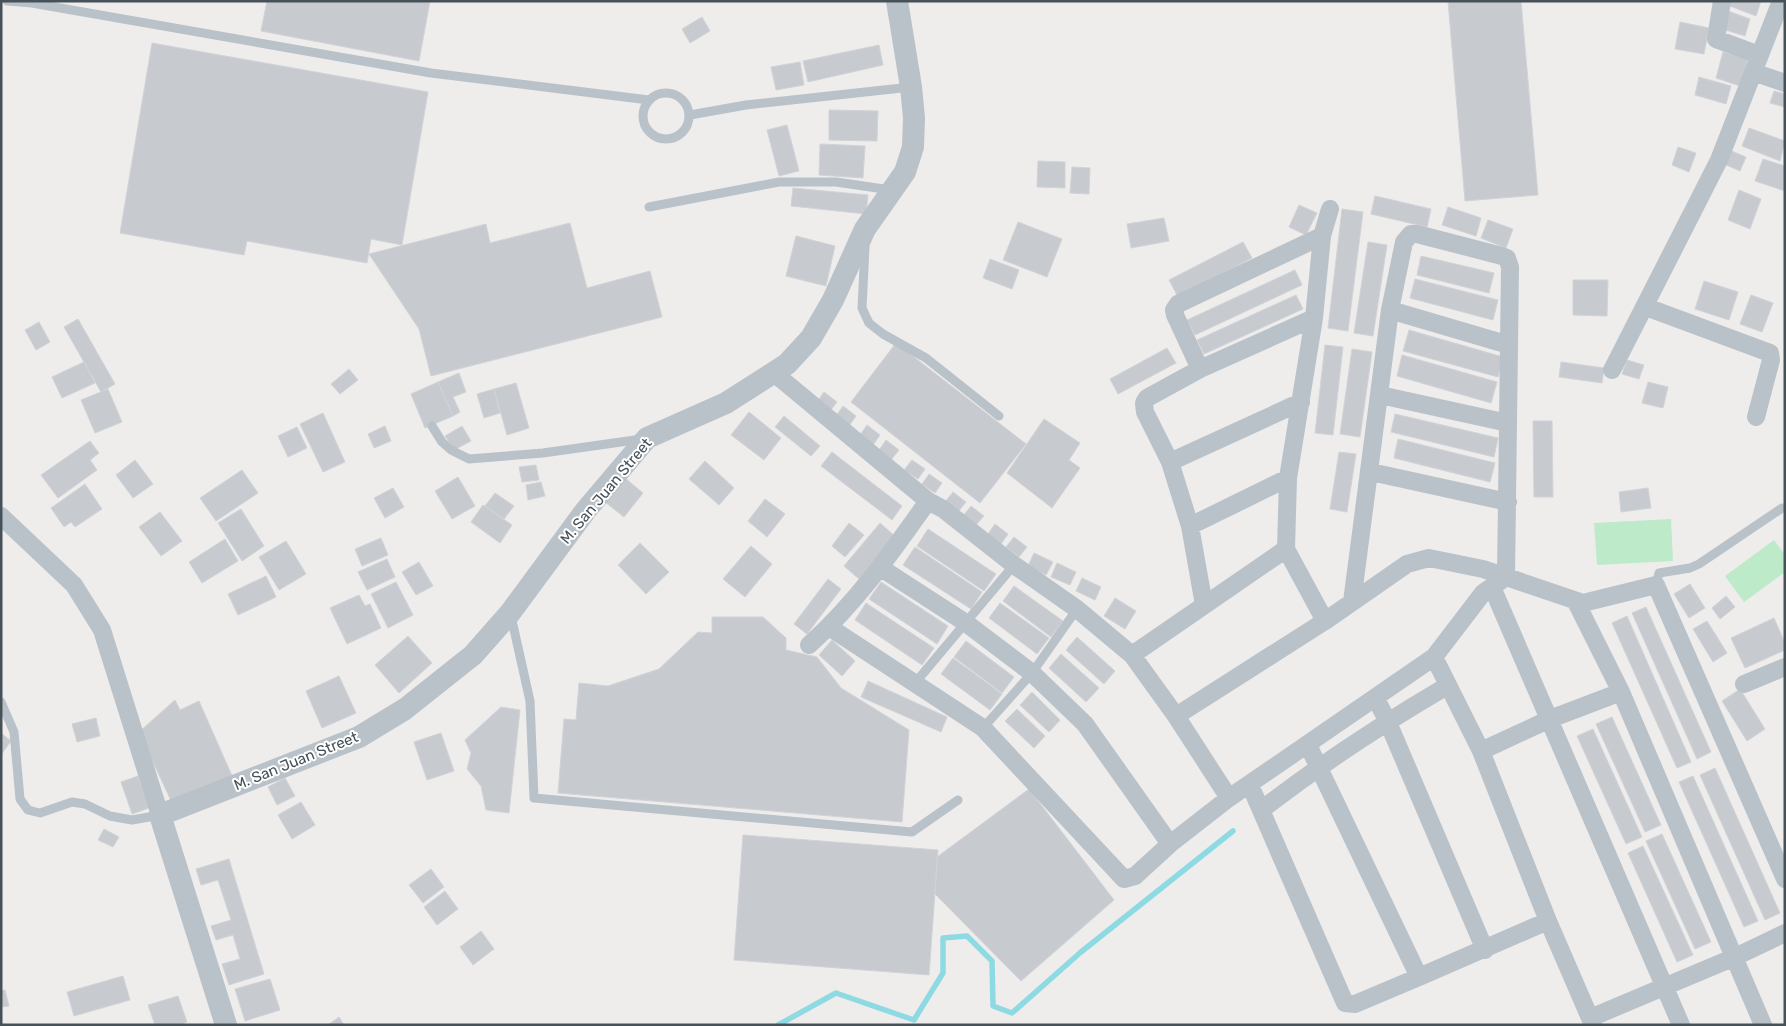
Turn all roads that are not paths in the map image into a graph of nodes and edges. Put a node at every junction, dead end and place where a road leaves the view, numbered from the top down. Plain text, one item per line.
1 (7, 1) edge
2 (897, 1) edge
3 (1722, 1) edge
4 (1780, 1) edge
5 (1756, 64) junction
6 (1785, 83) edge
7 (911, 87) junction
8 (649, 100) junction
9 (690, 115) junction
10 (894, 191) junction
11 (649, 207) dead end
12 (1330, 209) dead end
13 (865, 229) junction
14 (1322, 236) junction
15 (1646, 307) junction
16 (1390, 310) junction
17 (1314, 318) junction
18 (1509, 345) junction
19 (1200, 369) junction
20 (1612, 370) dead end
21 (774, 373) junction
22 (1380, 395) junction
23 (1301, 402) junction
24 (999, 416) dead end
25 (1756, 417) dead end
26 (1508, 423) junction
27 (432, 426) dead end
28 (647, 438) junction
29 (1170, 462) junction
30 (1371, 472) junction
31 (1288, 478) junction
32 (928, 501) junction
33 (1508, 502) junction
34 (1782, 508) dead end
35 (1, 516) edge
36 (1190, 526) junction
37 (1286, 549) junction
38 (1014, 565) junction
39 (881, 568) junction
40 (1499, 582) junction
41 (1656, 585) junction
42 (1352, 602) junction
43 (1576, 602) junction
44 (1204, 605) junction
45 (1077, 608) junction
46 (510, 613) junction
47 (1325, 621) junction
48 (966, 623) junction
49 (829, 627) junction
50 (809, 645) dead end
51 (1132, 656) junction
52 (1434, 657) junction
53 (1785, 667) edge
54 (1032, 673) junction
55 (915, 683) junction
56 (1744, 684) dead end
57 (1447, 686) junction
58 (1621, 692) junction
59 (1376, 699) junction
60 (1, 702) edge
61 (1176, 716) junction
62 (1550, 719) junction
63 (1387, 720) junction
64 (983, 728) junction
65 (1308, 745) junction
66 (1481, 751) junction
67 (1317, 767) junction
68 (1250, 785) junction
69 (1229, 798) junction
70 (958, 800) dead end
71 (1261, 810) junction
72 (160, 815) junction
73 (1170, 844) junction
74 (1785, 878) edge
75 (1548, 921) junction
76 (1785, 933) edge
77 (1485, 950) junction
78 (1735, 957) junction
79 (1419, 977) junction
80 (1665, 986) junction
81 (1592, 1021) edge
82 (226, 1025) edge
83 (1681, 1025) edge
84 (1763, 1025) edge

1 - 8 lane
2 - 7 street, M. San Juan Street
3 - 5 street
4 - 5 street
5 - 6 street
5 - 15 street
7 - 9 lane
7 - 10 street, M. San Juan Street
8 - 9 lane
8 - 9 lane
10 - 11 lane
10 - 13 street, M. San Juan Street
12 - 14 street
13 - 21 street, M. San Juan Street
13 - 24 lane
14 - 17 street
14 - 19 street
15 - 20 street
15 - 25 street
16 - 18 street
16 - 18 street
16 - 22 street
17 - 19 street
17 - 23 street
18 - 26 street
19 - 29 street
21 - 28 street, M. San Juan Street
21 - 32 street
22 - 26 street
22 - 30 street
23 - 29 street
23 - 31 street
26 - 33 street
27 - 28 lane
28 - 46 street, M. San Juan Street
29 - 36 street
30 - 33 street
30 - 42 street
31 - 36 street
31 - 37 street
32 - 38 street
32 - 39 street
33 - 40 street
34 - 41 lane
35 - 72 street
36 - 44 street
37 - 44 street
37 - 47 street
38 - 45 street
38 - 48 lane
39 - 48 street
39 - 49 street
40 - 42 street
40 - 43 street
40 - 52 street
40 - 62 street
41 - 43 street
41 - 74 street
42 - 47 street
43 - 58 street
44 - 51 street
45 - 51 street
45 - 54 lane
46 - 70 lane
46 - 72 street, M. San Juan Street
47 - 61 street
48 - 54 street
48 - 55 lane
49 - 50 street
49 - 55 street
51 - 61 street
52 - 57 street
52 - 59 street
53 - 56 street
54 - 64 lane
54 - 73 street
55 - 64 street
57 - 63 street
57 - 66 street
58 - 62 street
58 - 78 street
59 - 63 street
59 - 65 street
60 - 72 lane
61 - 69 street
62 - 66 street
62 - 80 street
63 - 67 street
63 - 77 street
64 - 73 street
65 - 67 street
65 - 68 street
66 - 75 street
67 - 71 street
67 - 79 street
68 - 69 street
68 - 71 street
69 - 73 street
71 - 79 street
72 - 82 street
75 - 77 street
75 - 81 street
76 - 78 street
77 - 79 street
78 - 80 street
78 - 84 street
80 - 81 street
80 - 83 street

